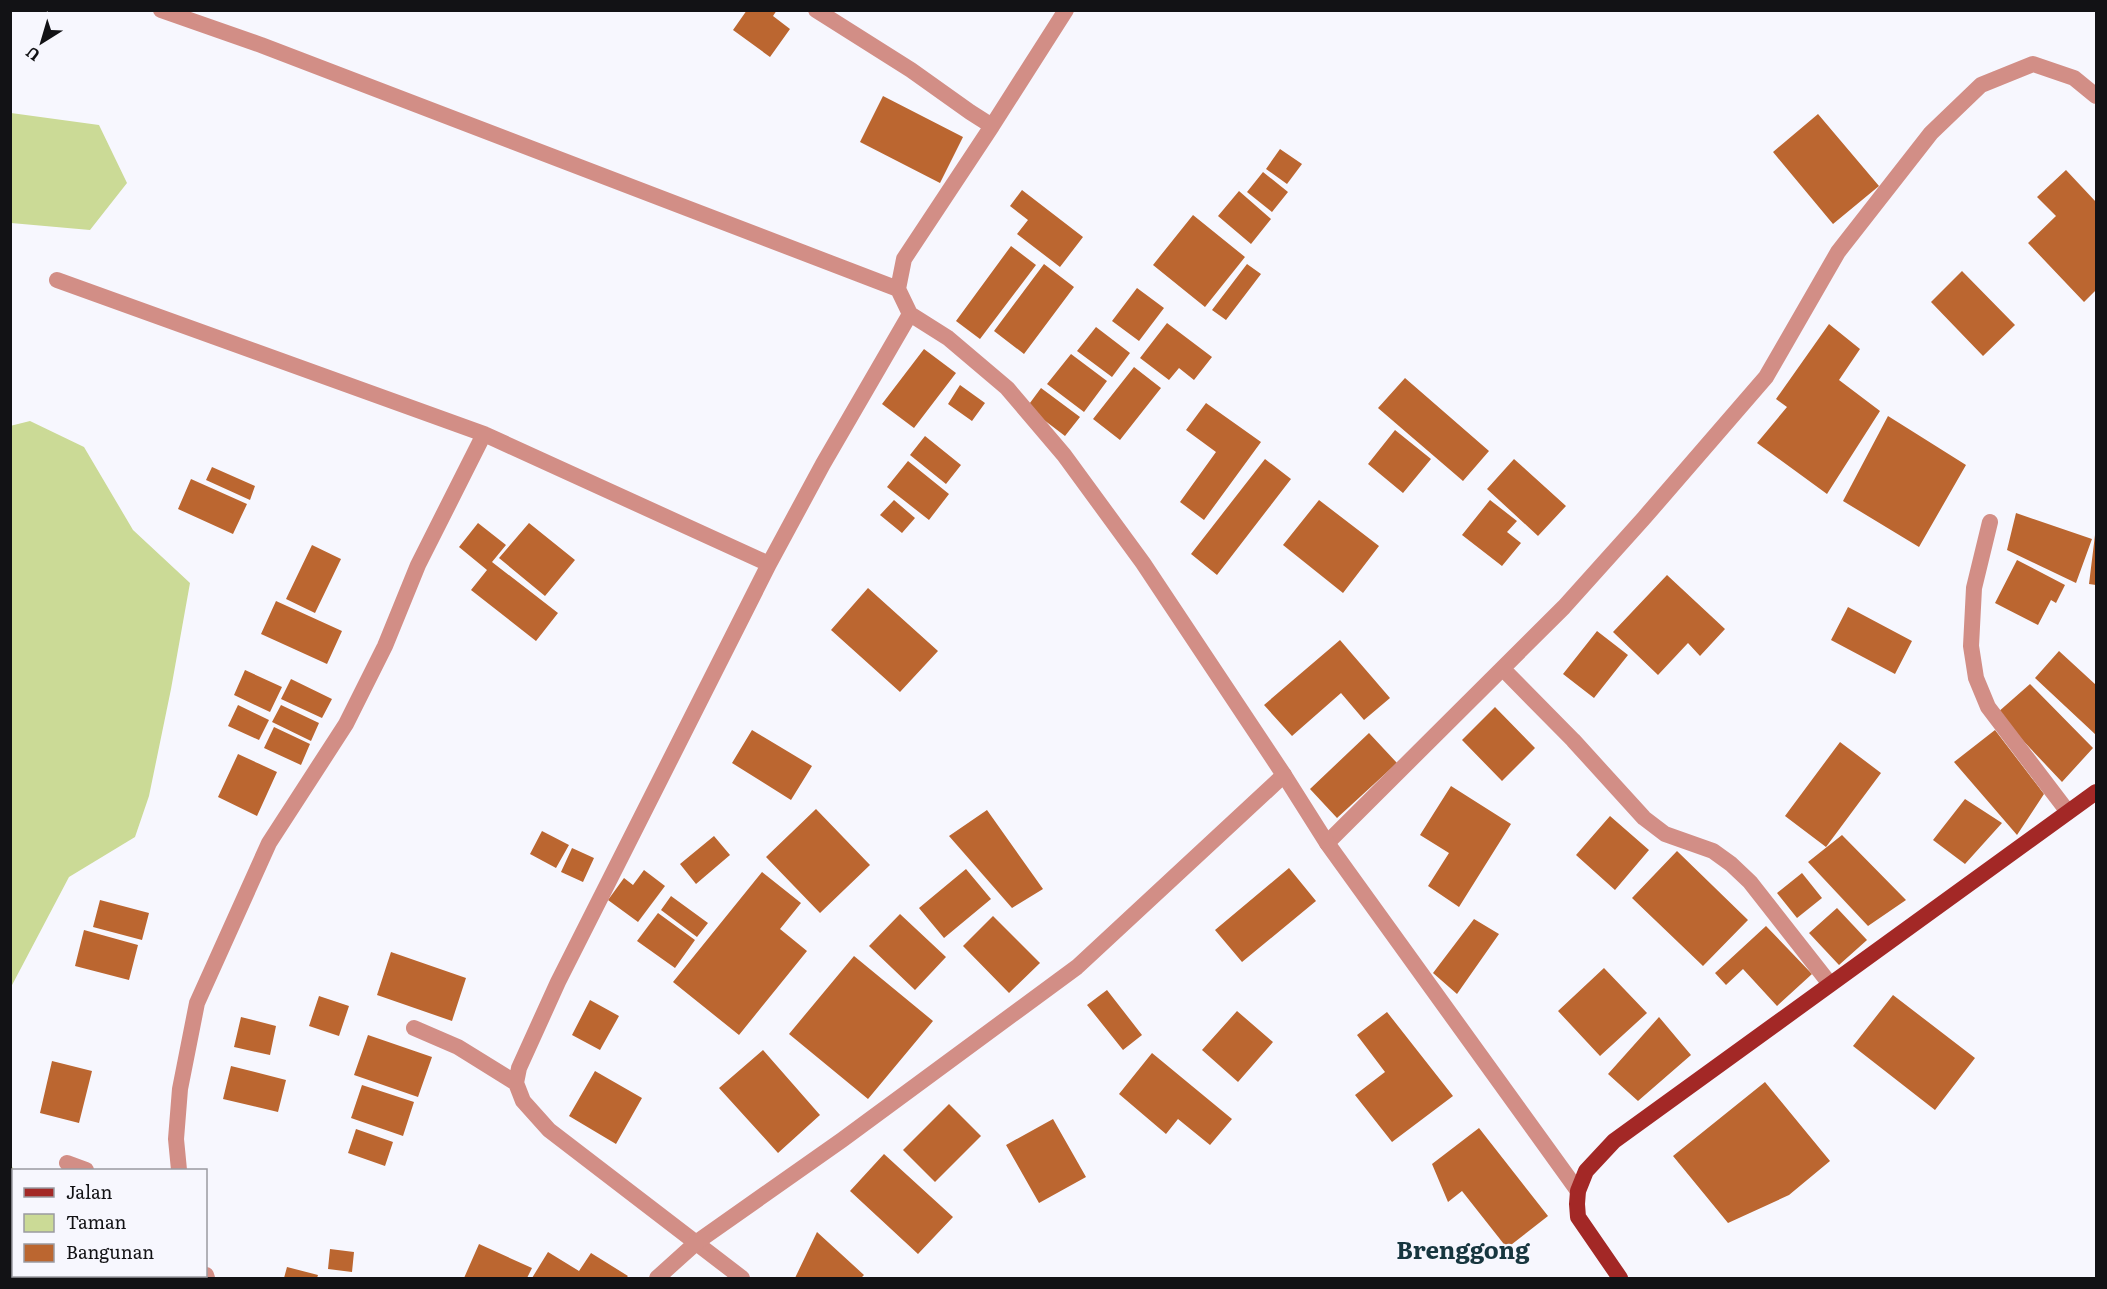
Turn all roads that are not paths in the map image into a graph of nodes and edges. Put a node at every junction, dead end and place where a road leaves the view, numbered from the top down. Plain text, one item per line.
1 (161, 10) edge
2 (816, 10) edge
3 (1066, 10) edge
4 (2097, 96) edge
5 (992, 126) junction
6 (57, 280) dead end
7 (898, 289) junction
8 (910, 314) junction
9 (484, 434) junction
10 (1990, 522) dead end
11 (769, 564) junction
12 (1503, 669) junction
13 (1284, 775) junction
14 (2097, 792) edge
15 (2068, 812) junction
16 (1327, 843) junction
17 (1830, 984) junction
18 (414, 1028) dead end
19 (512, 1080) junction
20 (67, 1163) dead end
21 (83, 1169) edge
22 (179, 1169) edge
23 (1578, 1191) junction
24 (697, 1242) junction
25 (657, 1278) edge
26 (742, 1278) edge
27 (1620, 1278) edge

1 - 7 street
2 - 5 street
3 - 5 street
4 - 12 street
5 - 7 street
6 - 9 street
7 - 8 street
8 - 11 street
8 - 13 street
9 - 11 street
9 - 22 street
10 - 15 street
11 - 19 street
12 - 16 street
12 - 17 street
13 - 16 street
13 - 24 street
14 - 15 main road
15 - 17 main road
16 - 23 street
17 - 23 main road
18 - 19 street
19 - 24 street
20 - 21 street
23 - 27 main road
24 - 25 street
24 - 26 street

